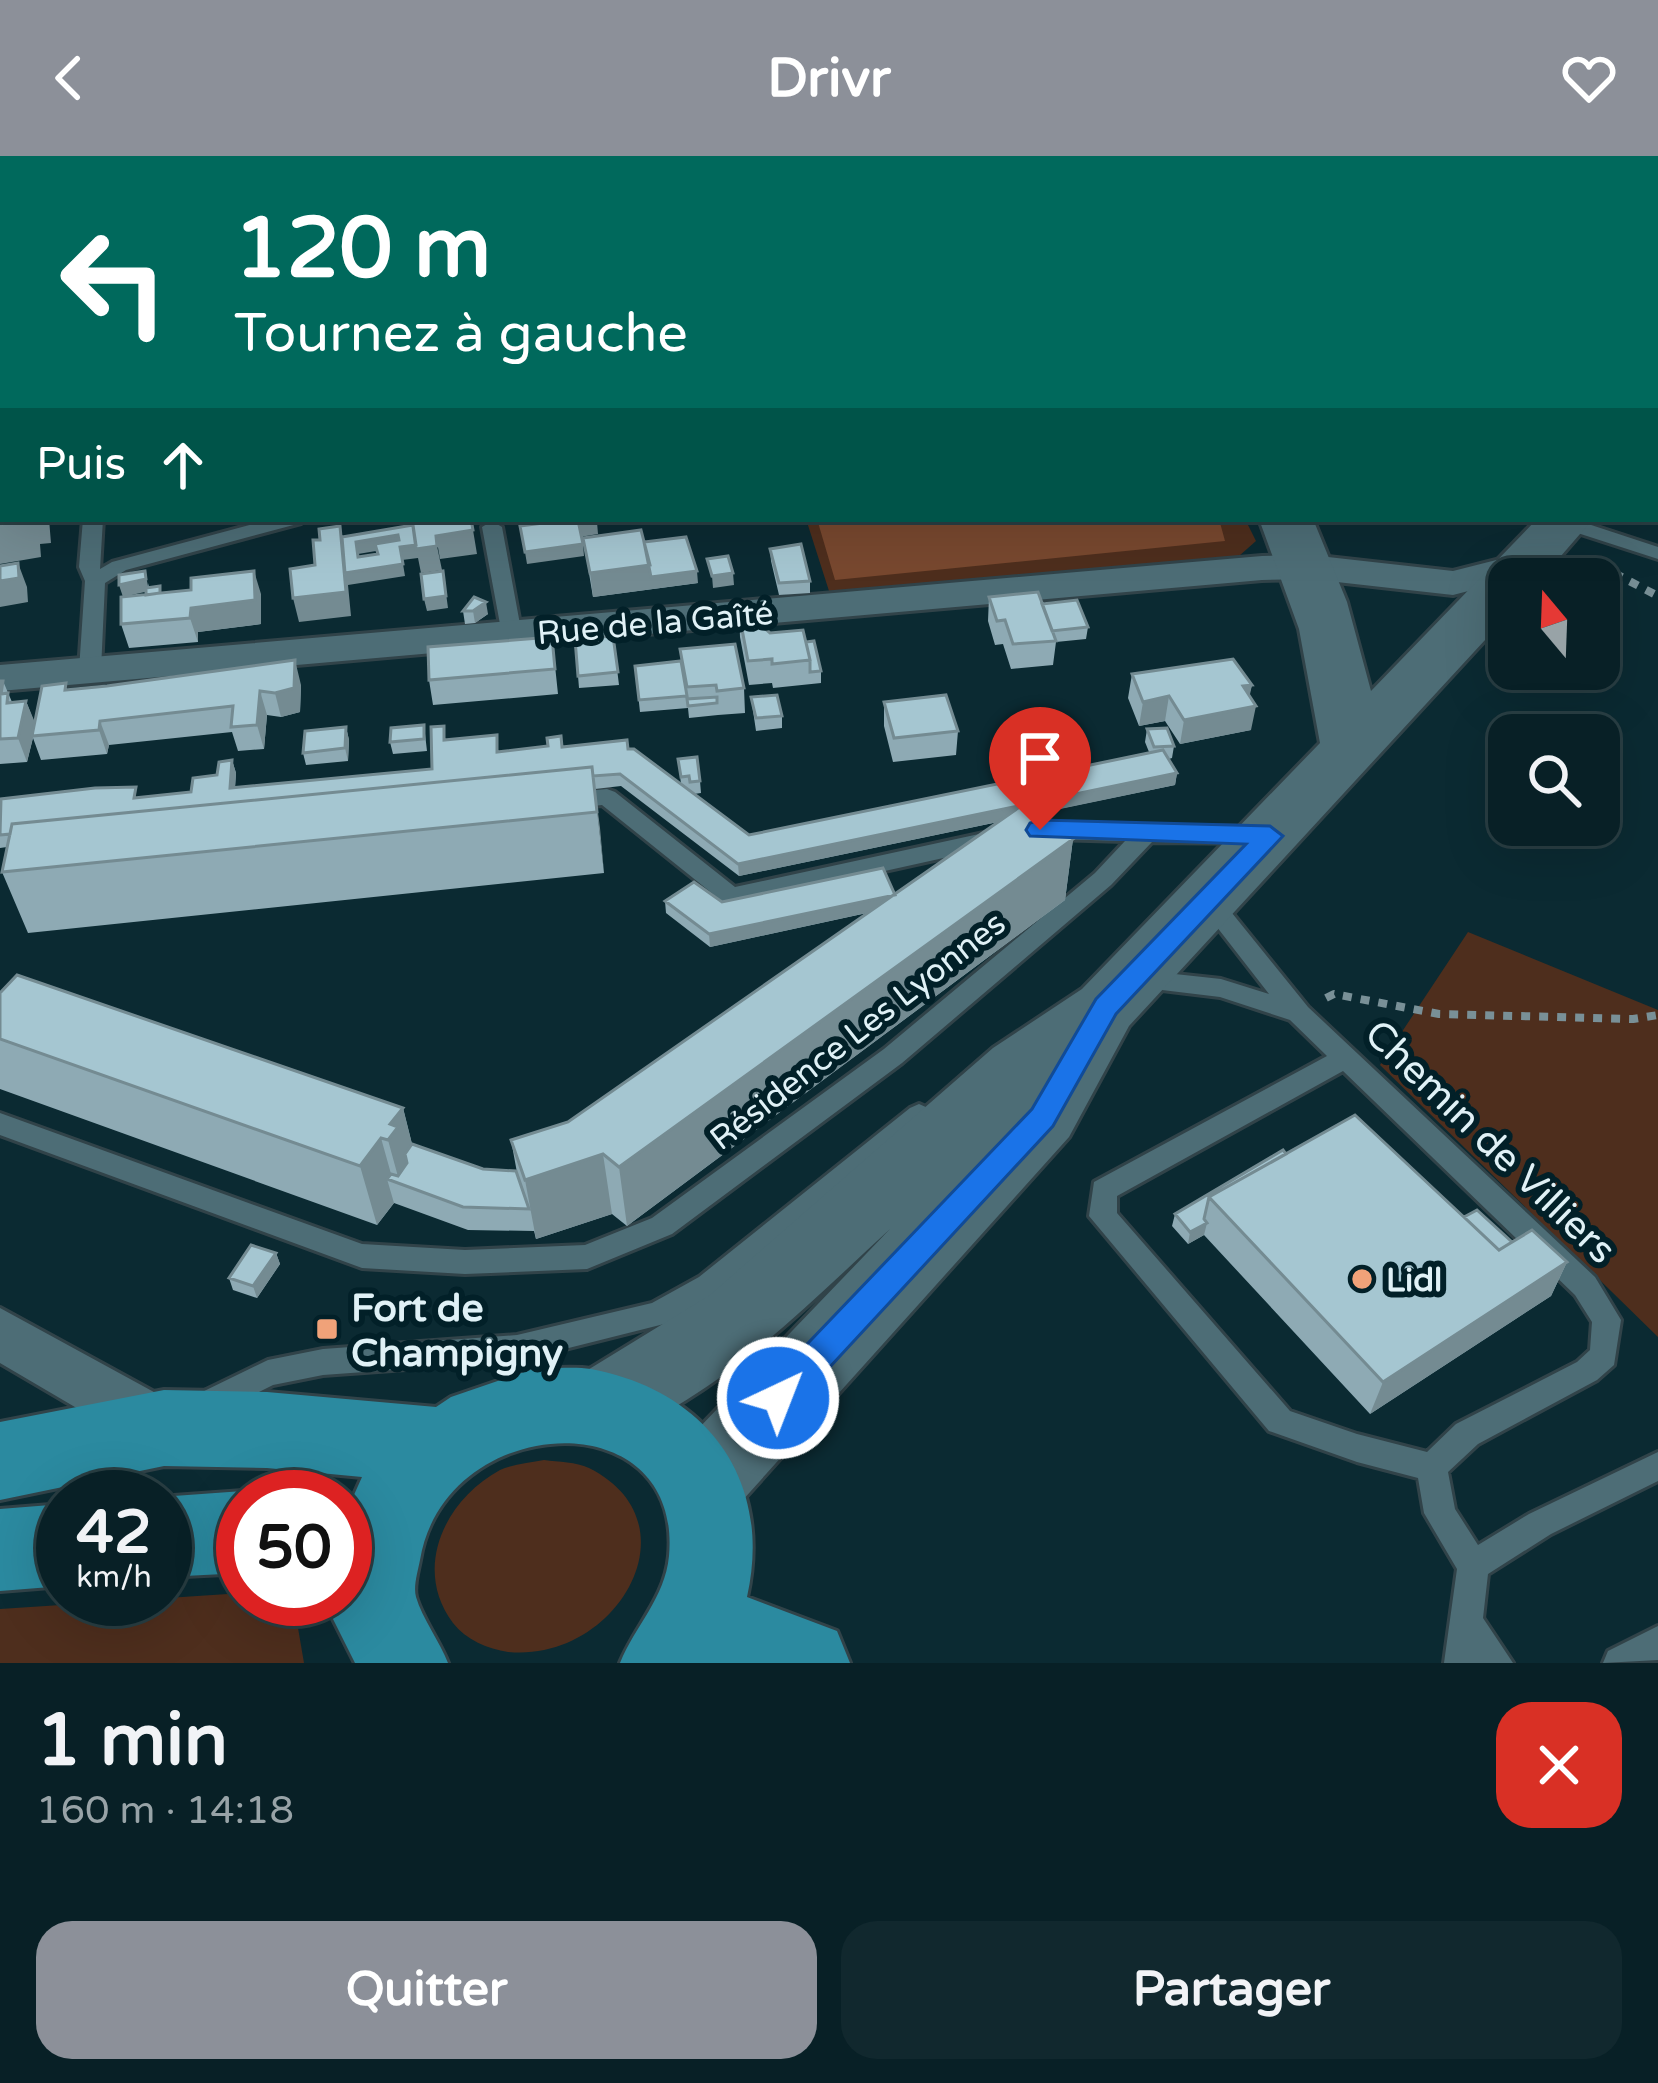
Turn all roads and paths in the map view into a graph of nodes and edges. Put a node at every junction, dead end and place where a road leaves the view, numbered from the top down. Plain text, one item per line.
1 (93, 522) edge
2 (283, 522) edge
3 (1562, 522) edge
4 (1570, 522) edge
5 (492, 527) dead end
6 (1298, 543) edge
7 (1658, 553) edge
8 (1530, 558) edge
9 (1620, 576) edge
10 (1488, 579) edge
11 (95, 581) junction
12 (1658, 596) edge
13 (1488, 603) edge
14 (512, 635) junction
15 (90, 670) junction
16 (0, 678) edge
17 (1351, 745) junction
18 (537, 804) edge
19 (1147, 832) junction
20 (1270, 836) junction
21 (1207, 898) junction
22 (1119, 992) junction
23 (1299, 1014) junction
24 (1658, 1016) edge
25 (1348, 1057) junction
26 (1018, 1068) junction
27 (0, 1124) edge
28 (0, 1333) edge
29 (517, 1348) junction
30 (602, 1405) junction
31 (164, 1428) junction
32 (444, 1446) junction
33 (0, 1461) edge
34 (1658, 1466) edge
35 (1432, 1467) junction
36 (702, 1484) junction
37 (36, 1547) edge
38 (0, 1550) edge
39 (1473, 1566) junction
40 (373, 1606) edge
41 (1468, 1625) junction
42 (1658, 1642) edge
43 (680, 1643) edge
44 (805, 1663) edge
45 (1461, 1663) edge
46 (1496, 1663) edge
47 (1620, 1663) edge

1 - 11 lane
2 - 11 lane
3 - 8 main road
4 - 7 lane
5 - 14 lane
6 - 10 street, Rue de la Gaîté
6 - 14 street, Rue de la Gaîté
6 - 17 main road
9 - 12 path
11 - 15 lane
13 - 17 main road
14 - 15 street, Rue de la Gaîté
15 - 16 street, Rue de la Gaîté
17 - 20 main road
18 - 19 lane
19 - 20 lane
19 - 27 lane, Résidence Les Lyonnes
20 - 21 main road
21 - 22 main road
21 - 23 lane, Chemin de Villiers
22 - 23 lane, Chemin de Villiers
22 - 26 main road
22 - 36 main road
23 - 24 path
23 - 25 lane, Chemin de Villiers
25 - 35 lane, Chemin de Villiers
25 - 35 lane
26 - 29 lane
26 - 30 main road
28 - 31 street
29 - 30 lane
29 - 31 lane
30 - 32 main road
30 - 36 main road
31 - 32 main road
31 - 33 main road
32 - 40 main road
34 - 39 lane
35 - 39 lane
36 - 43 main road
37 - 38 main road
39 - 41 lane
41 - 45 lane
41 - 46 lane
42 - 47 lane
43 - 44 main road

